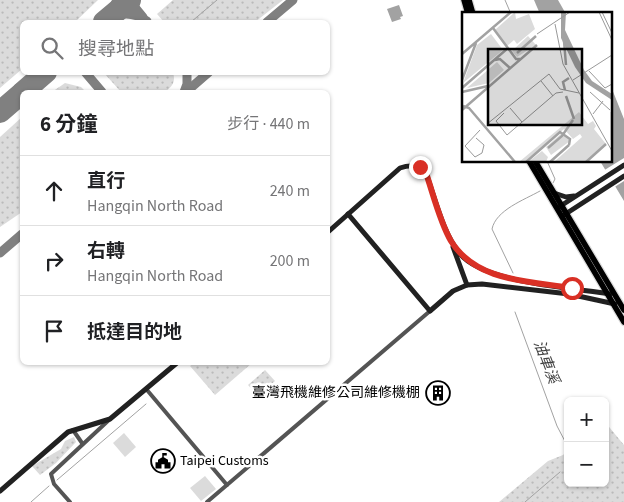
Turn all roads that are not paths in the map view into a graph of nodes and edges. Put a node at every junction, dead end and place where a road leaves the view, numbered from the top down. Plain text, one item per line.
1 (531, 162) edge
2 (537, 162) edge
3 (624, 165) edge
4 (624, 176) edge
5 (554, 193) junction
6 (579, 194) junction
7 (559, 207) junction
8 (348, 214) junction
9 (563, 215) junction
10 (330, 230) edge
11 (450, 239) junction
12 (467, 284) junction
13 (608, 294) junction
14 (615, 295) junction
15 (614, 304) junction
16 (623, 308) edge
17 (430, 311) junction
18 (624, 322) edge
19 (175, 365) edge
20 (146, 390) junction
21 (110, 419) junction
22 (73, 430) junction
23 (82, 443) junction
24 (228, 485) junction
25 (0, 491) edge
26 (70, 502) edge
27 (207, 502) edge

1 - 7 main road
2 - 5 main road
3 - 6 street
4 - 9 street
5 - 6 street
5 - 7 main road
6 - 7 street
7 - 9 main road
8 - 10 street
8 - 11 street
8 - 17 street
9 - 13 main road
9 - 14 main road
11 - 12 street
11 - 13 street
12 - 15 street
12 - 17 street
13 - 14 street
13 - 15 main road
14 - 16 main road
15 - 16 street
15 - 18 main road
17 - 24 street
19 - 20 street
20 - 21 street
20 - 24 street
21 - 22 street
21 - 23 street
22 - 23 street
22 - 25 street
23 - 26 street
24 - 27 street

